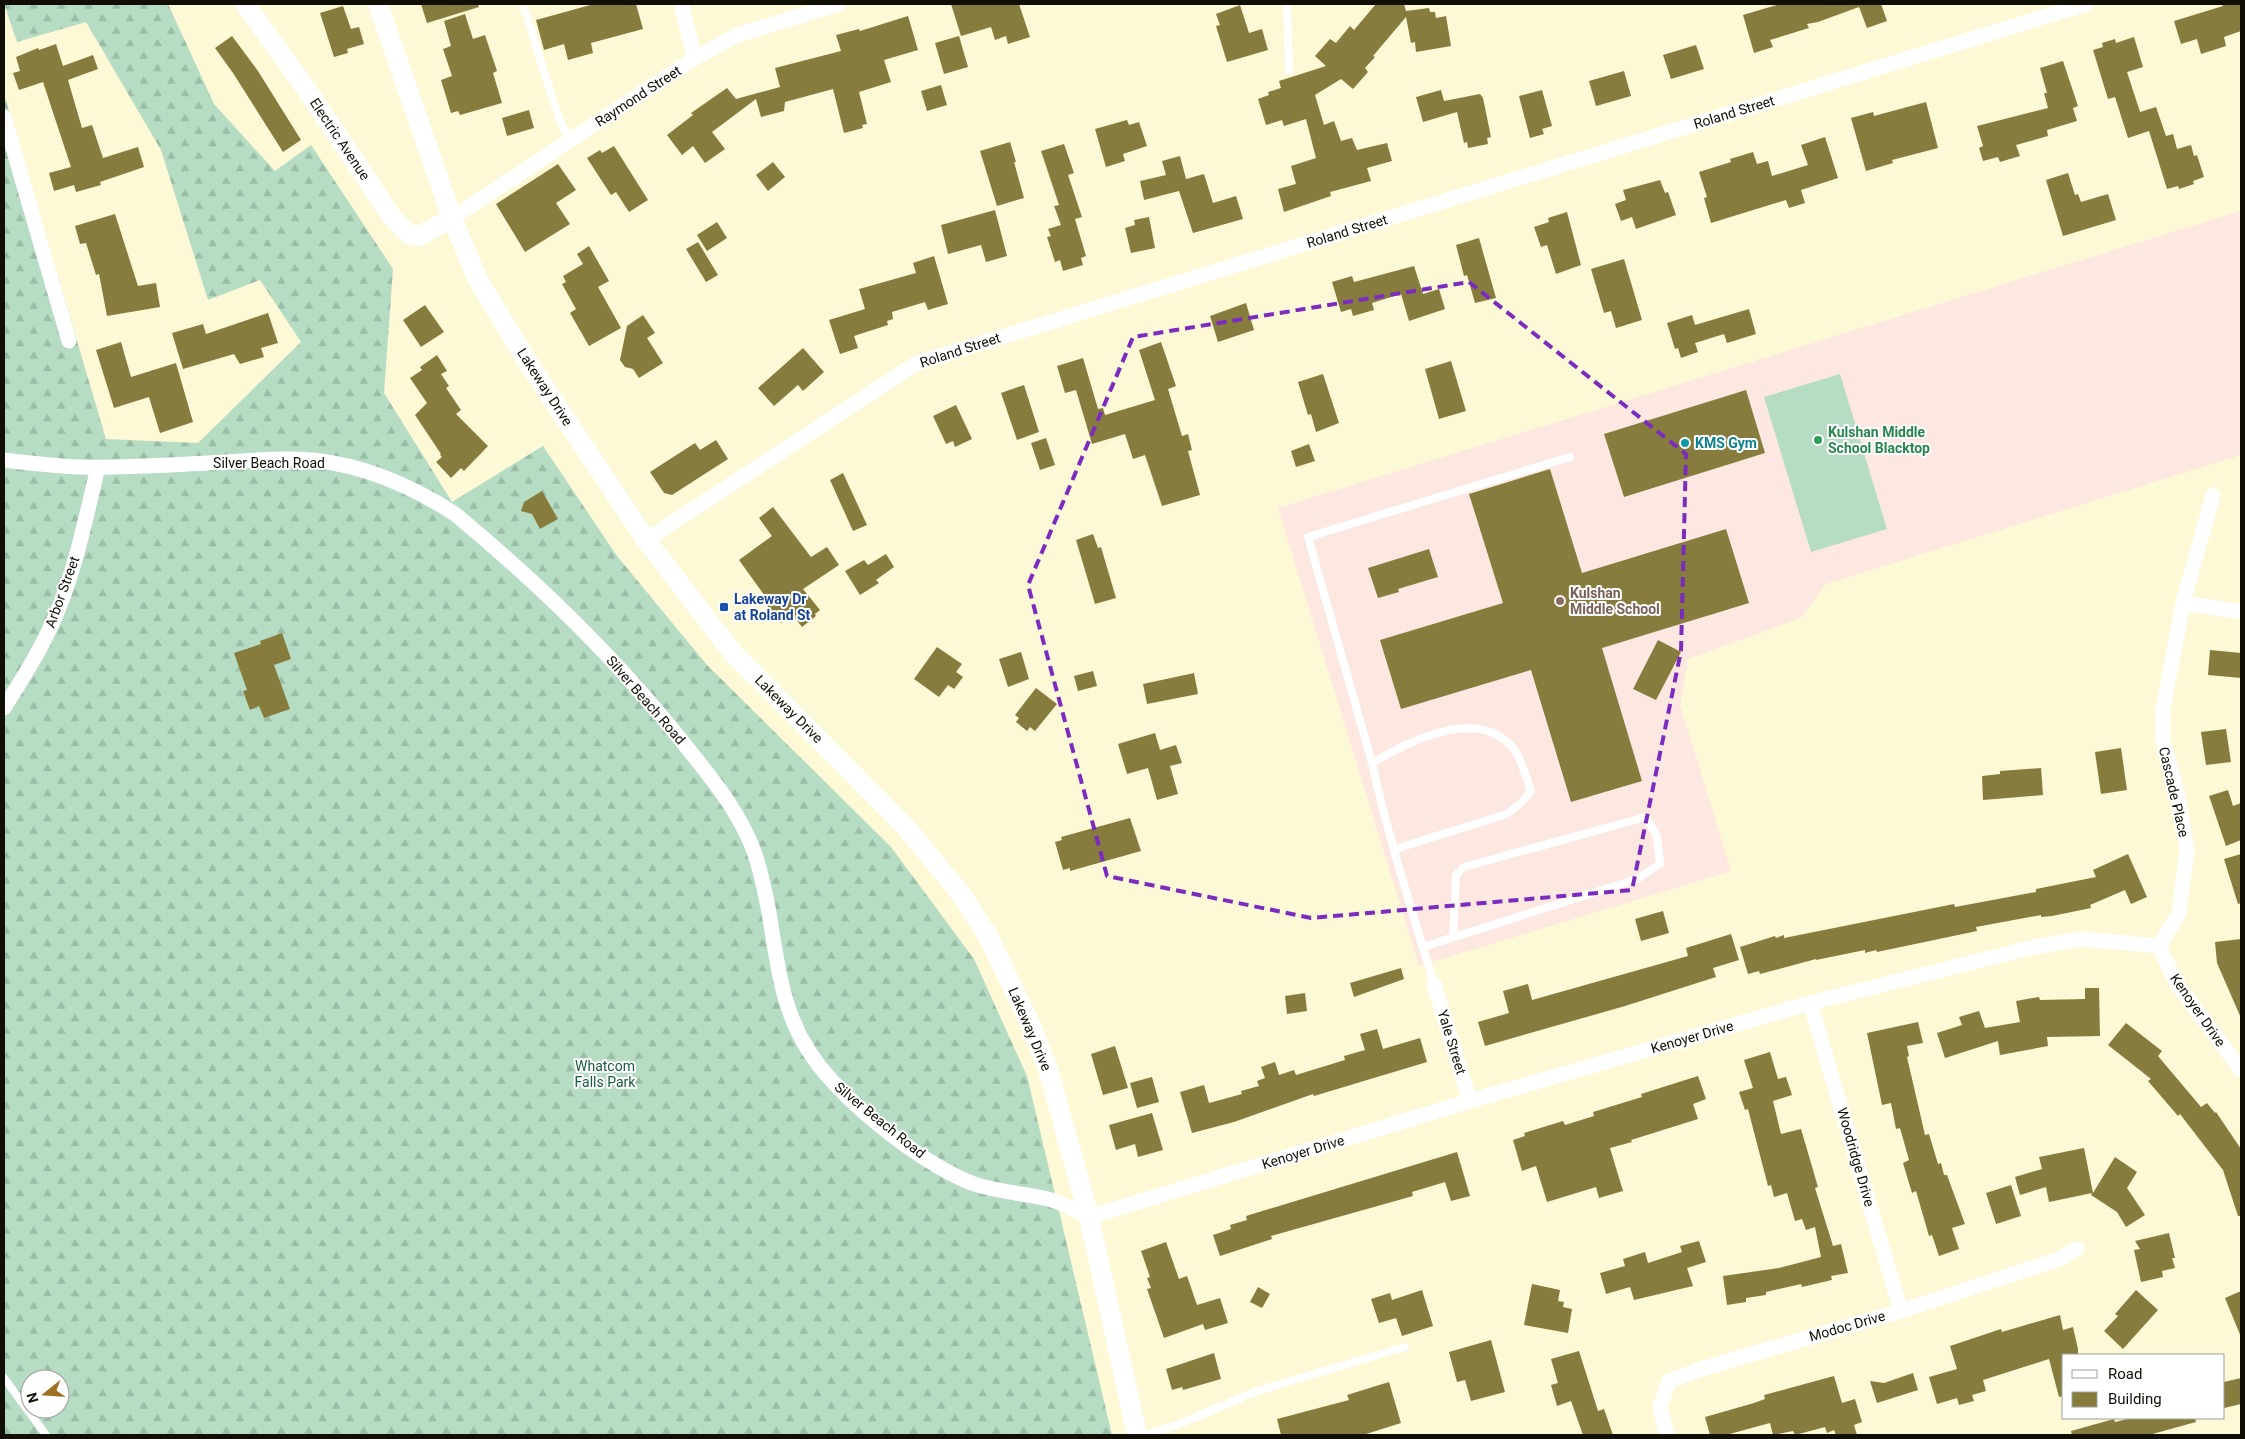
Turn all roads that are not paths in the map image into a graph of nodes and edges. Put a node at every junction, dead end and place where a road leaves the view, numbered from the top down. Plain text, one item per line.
1 (245, 4) edge
2 (378, 4) edge
3 (523, 4) edge
4 (681, 4) edge
5 (839, 4) edge
6 (1287, 4) edge
7 (2086, 4) edge
8 (694, 58) junction
9 (1289, 70) dead end
10 (4, 117) edge
11 (570, 140) junction
12 (452, 218) junction
13 (69, 341) dead end
14 (1570, 457) dead end
15 (4, 460) edge
16 (98, 467) junction
17 (2213, 496) dead end
18 (646, 540) junction
19 (2183, 603) junction
20 (2241, 612) edge
21 (4, 708) edge
22 (1372, 763) junction
23 (1395, 849) junction
24 (1453, 937) junction
25 (1423, 946) junction
26 (2158, 946) junction
27 (1434, 984) joint
28 (1810, 1003) junction
29 (2241, 1070) edge
30 (1470, 1101) junction
31 (1089, 1217) junction
32 (2077, 1249) dead end
33 (1901, 1311) junction
34 (1405, 1347) dead end
35 (4, 1378) edge
36 (46, 1435) edge
37 (1137, 1435) edge
38 (1146, 1435) edge
39 (1667, 1435) edge

1 - 12 main road, Electric Avenue
2 - 12 main road, Lakeway Drive
3 - 11 lane
4 - 8 street
5 - 8 street, Raymond Street
6 - 9 lane
7 - 18 street, Roland Street
8 - 11 street, Raymond Street
10 - 13 street
11 - 12 street, Raymond Street
12 - 18 main road, Lakeway Drive
14 - 22 lane
15 - 16 street, Silver Beach Road
16 - 21 street, Arbor Street
16 - 31 street, Silver Beach Road
17 - 19 street, Cascade Place
18 - 31 main road, Lakeway Drive
19 - 20 street
19 - 26 street, Cascade Place
22 - 23 lane
22 - 23 lane
23 - 25 lane
24 - 24 lane
24 - 25 lane
25 - 27 lane
26 - 28 street, Kenoyer Drive
26 - 29 street, Kenoyer Drive
27 - 30 street, Yale Street
28 - 30 street, Kenoyer Drive
28 - 33 street, Woodridge Drive
30 - 31 street, Kenoyer Drive
31 - 37 main road, Lakeway Drive
32 - 33 street, Modoc Drive
33 - 39 street, Modoc Drive
34 - 38 lane
35 - 36 lane

